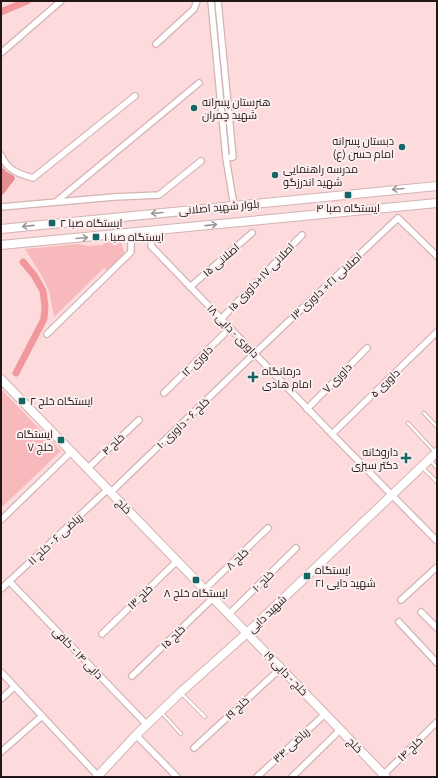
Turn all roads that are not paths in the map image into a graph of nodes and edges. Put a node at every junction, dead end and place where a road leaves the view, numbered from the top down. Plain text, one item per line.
1 (61, 1) edge
2 (197, 1) edge
3 (211, 1) edge
4 (218, 1) edge
5 (156, 44) dead end
6 (1, 53) edge
7 (199, 83) dead end
8 (135, 96) dead end
9 (1, 156) edge
10 (226, 158) junction
11 (201, 161) dead end
12 (437, 186) edge
13 (57, 201) junction
14 (437, 202) edge
15 (234, 206) junction
16 (1, 207) edge
17 (1, 228) edge
18 (153, 231) junction
19 (132, 233) junction
20 (252, 233) dead end
21 (302, 235) dead end
22 (1, 245) edge
23 (437, 256) edge
24 (190, 286) junction
25 (221, 319) junction
26 (230, 328) junction
27 (437, 332) edge
28 (47, 334) dead end
29 (366, 348) dead end
30 (254, 354) junction
31 (1, 378) edge
32 (164, 393) dead end
33 (307, 409) junction
34 (424, 413) dead end
35 (139, 420) dead end
36 (408, 423) dead end
37 (437, 427) edge
38 (332, 434) junction
39 (72, 451) junction
40 (437, 453) edge
41 (429, 460) junction
42 (422, 467) junction
43 (88, 468) junction
44 (437, 468) edge
45 (437, 482) edge
46 (110, 491) junction
47 (393, 495) junction
48 (1, 520) edge
49 (268, 528) dead end
50 (437, 541) edge
51 (296, 548) dead end
52 (177, 561) junction
53 (437, 567) edge
54 (9, 581) junction
55 (1, 589) edge
56 (205, 589) junction
57 (213, 598) junction
58 (401, 600) dead end
59 (421, 612) dead end
60 (229, 614) junction
61 (399, 622) dead end
62 (437, 628) edge
63 (247, 633) junction
64 (102, 634) dead end
65 (437, 663) edge
66 (281, 668) junction
67 (1, 672) edge
68 (132, 676) dead end
69 (14, 687) junction
70 (181, 692) junction
71 (1, 699) edge
72 (160, 712) junction
73 (325, 714) junction
74 (42, 716) junction
75 (205, 716) dead end
76 (437, 722) edge
77 (146, 725) junction
78 (340, 730) junction
79 (181, 734) dead end
80 (136, 735) junction
81 (194, 748) dead end
82 (1, 752) edge
83 (383, 776) edge
84 (98, 777) edge
85 (177, 777) edge
86 (257, 777) edge
87 (292, 777) edge

1 - 6 street
2 - 5 street
3 - 10 street
4 - 10 street
7 - 13 street
8 - 9 street
10 - 15 street
11 - 13 street
12 -> 15 street, بلوار شهید اصلانی
13 - 16 street
18 -> 14 street, بلوار شهید اصلانی
15 -> 17 street, بلوار شهید اصلانی
18 - 19 street, بلوار شهید اصلانی
18 - 24 street, داوری - دایی ۱۸
22 -> 19 street, بلوار شهید اصلانی
19 - 28 street
20 - 24 street, اصلانی ۱۵
21 - 25 street, اصلانی ۱۷+داوری ۱۵
23 - 30 street, اصلانی ۲۱+ داوری ۱۳
24 - 25 street, داوری - دایی ۱۸
25 - 26 street, داوری - دایی ۱۸
26 - 30 street, داوری - دایی ۱۸
26 - 32 street, داوری ۱۲
27 - 38 street, داوری ۵
29 - 33 street, داوری ۷
30 - 33 street, داوری - دایی ۱۸
30 - 46 street, خلج ۶ - داوری ۱۰
31 - 39 street, خلج
33 - 38 street, داوری - دایی ۱۸
34 - 37 lane
35 - 43 street, خلج ۴
36 - 40 lane
38 - 47 street, داوری - دایی ۱۸
39 - 43 street, خلج
39 - 48 street
40 - 41 street, شهید دایی
41 - 42 street, شهید دایی
41 - 44 lane
42 - 45 lane
42 - 47 street, شهید دایی
43 - 46 street, خلج
46 - 52 street, خلج
46 - 54 street, ریاضی ۶ - خلج ۱۱
47 - 50 street, داوری - دایی ۱۸
47 - 63 street, شهید دایی
49 - 56 street, خلج ۸
51 - 60 street, خلج ۱۰
52 - 56 street, خلج
52 - 64 street, خلج ۱۳
53 - 58 street
54 - 55 street, ریاضی ۶ - خلج ۱۱
54 - 77 street, دایی ۱۴ - کافی
56 - 57 street, خلج
57 - 60 street, خلج
57 - 68 street, خلج ۱۵
59 - 62 street
60 - 63 street, خلج
61 - 65 street
63 - 66 street, خلج - دایی ۱۹
63 - 70 street, شهید دایی
66 - 73 street, خلج - دایی ۱۹
66 - 81 street, خلج ۱۹
67 - 69 street
69 - 71 street
69 - 74 street
70 - 72 street, شهید دایی
70 - 75 lane
72 - 77 street, شهید دایی
72 - 79 lane
73 - 78 street, خلج
73 - 86 street, ریاضی ۳۴
74 - 82 street
74 - 84 street
76 - 83 street, خلج ۱۴
77 - 80 street, شهید دایی
78 - 83 street, خلج
78 - 87 street
80 - 84 street, شهید دایی
80 - 85 street

